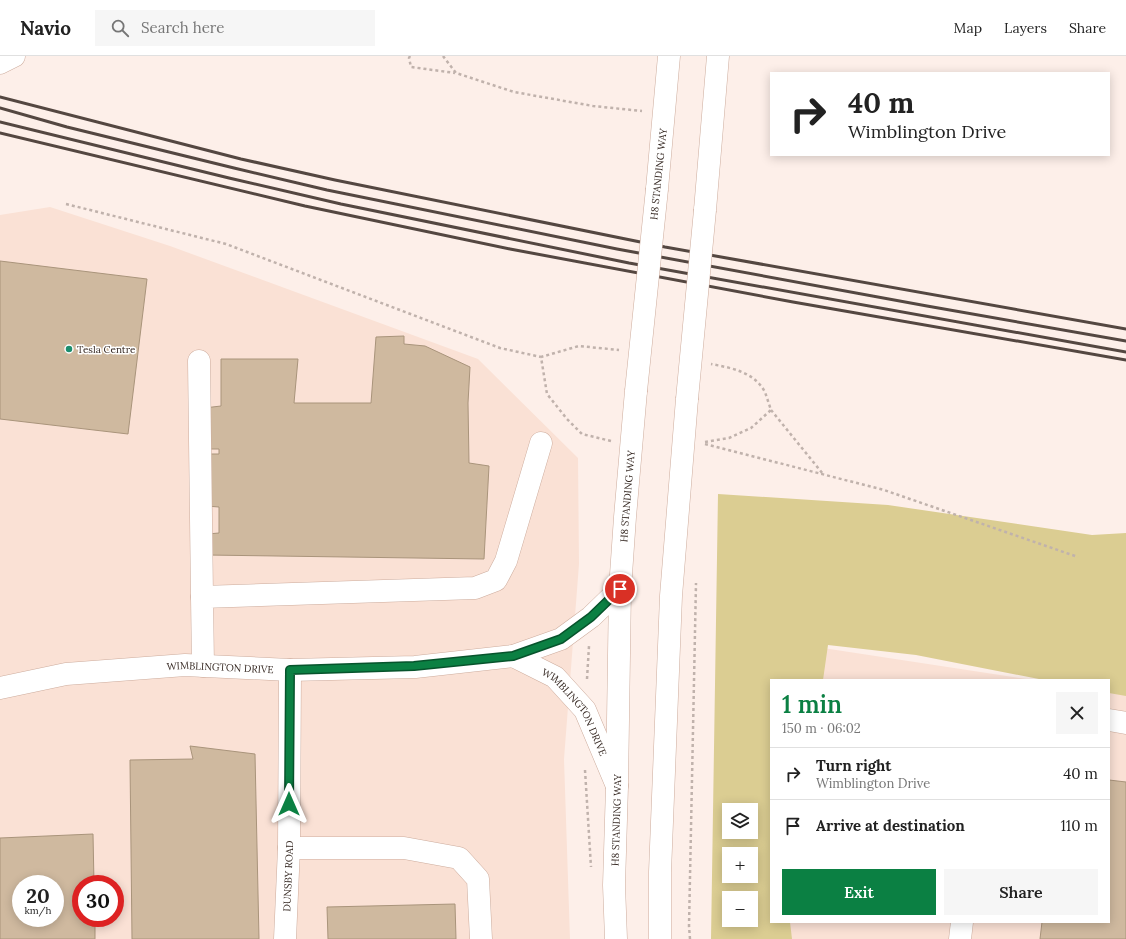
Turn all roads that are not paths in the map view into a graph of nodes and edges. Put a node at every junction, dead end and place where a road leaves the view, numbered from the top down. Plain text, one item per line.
1 (14, 56) edge
2 (669, 56) edge
3 (718, 56) edge
4 (0, 63) edge
5 (199, 361) dead end
6 (541, 443) dead end
7 (620, 589) junction
8 (202, 598) junction
9 (513, 656) junction
10 (203, 666) junction
11 (290, 670) junction
12 (0, 688) edge
13 (1110, 720) edge
14 (1126, 723) edge
15 (617, 786) junction
16 (290, 848) junction
17 (962, 923) edge
18 (285, 939) edge
19 (481, 939) edge
20 (616, 939) edge
21 (660, 939) edge
22 (960, 939) edge

1 - 4 main road
2 - 7 main road, H8 STANDING WAY, bridge
3 - 21 main road, bridge
5 - 8 main road
6 - 8 main road
7 - 9 main road, WIMBLINGTON DRIVE
7 - 15 main road, H8 STANDING WAY
8 - 10 main road
9 - 11 main road, WIMBLINGTON DRIVE
9 - 15 main road, WIMBLINGTON DRIVE
10 - 11 main road, WIMBLINGTON DRIVE
10 - 12 main road, WIMBLINGTON DRIVE
11 - 16 main road, DUNSBY ROAD
13 - 14 main road
15 - 20 main road, H8 STANDING WAY
16 - 18 main road, DUNSBY ROAD
16 - 19 main road
17 - 22 main road

